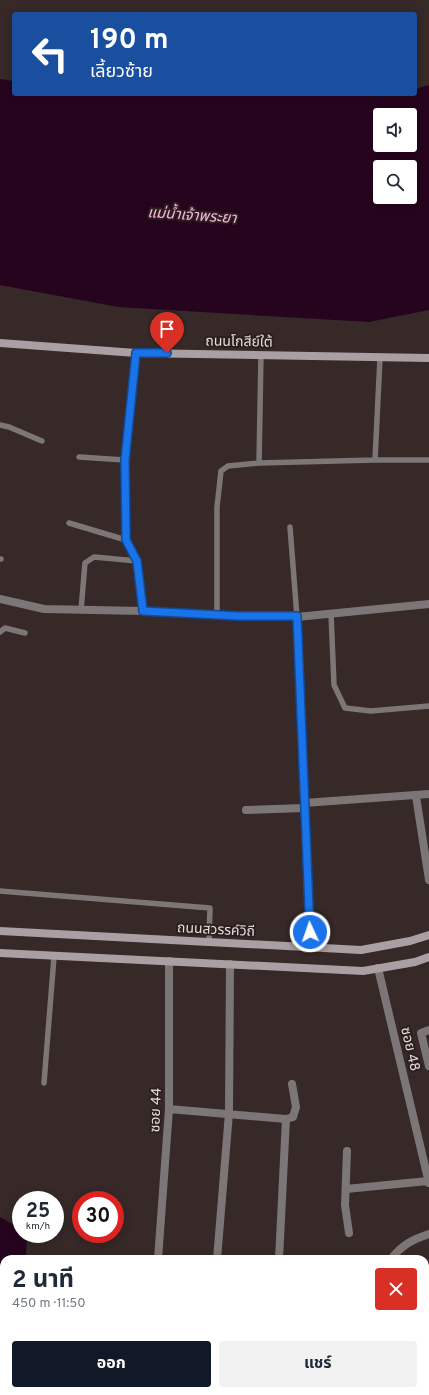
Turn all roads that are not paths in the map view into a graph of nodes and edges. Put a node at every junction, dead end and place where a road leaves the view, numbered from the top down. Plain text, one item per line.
1 (0, 343) edge
2 (136, 353) junction
3 (261, 355) junction
4 (380, 358) junction
5 (429, 358) edge
6 (0, 425) edge
7 (42, 441) dead end
8 (79, 457) dead end
9 (125, 460) junction
10 (375, 460) junction
11 (429, 460) edge
12 (259, 463) junction
13 (69, 523) dead end
14 (290, 527) dead end
15 (126, 540) junction
16 (137, 561) junction
17 (0, 599) edge
18 (429, 604) edge
19 (81, 610) junction
20 (143, 611) junction
21 (331, 613) junction
22 (217, 614) junction
23 (297, 616) junction
24 (0, 632) edge
25 (25, 633) dead end
26 (429, 706) edge
27 (429, 794) edge
28 (416, 796) junction
29 (304, 805) junction
30 (246, 810) dead end
31 (429, 880) edge
32 (0, 891) edge
33 (0, 931) edge
34 (429, 935) edge
35 (209, 942) junction
36 (310, 947) junction
37 (0, 953) edge
38 (54, 957) junction
39 (429, 958) edge
40 (169, 961) junction
41 (230, 964) junction
42 (378, 968) junction
43 (429, 1030) edge
44 (429, 1066) edge
45 (44, 1083) dead end
46 (292, 1084) dead end
47 (169, 1109) junction
48 (229, 1114) junction
49 (286, 1118) junction
50 (347, 1151) dead end
51 (429, 1182) edge
52 (346, 1189) junction
53 (349, 1233) dead end
54 (429, 1234) edge
55 (158, 1255) edge
56 (217, 1255) edge
57 (279, 1255) edge
58 (395, 1255) edge

1 - 2 main road, ถนนโกสีย์ใต้
2 - 3 main road, ถนนโกสีย์ใต้
2 - 9 street
3 - 4 main road, ถนนโกสีย์ใต้
3 - 12 lane
4 - 5 main road, ถนนโกสีย์ใต้
4 - 10 lane
6 - 7 lane
8 - 9 lane
9 - 15 street
10 - 11 lane
10 - 12 lane
12 - 22 lane
13 - 15 lane
14 - 23 lane
15 - 16 street
16 - 19 lane
16 - 20 street
17 - 19 street
18 - 21 street
19 - 20 street
20 - 22 street
21 - 23 street
21 - 26 lane
22 - 23 street
23 - 29 street
24 - 25 lane
27 - 28 street
28 - 29 street
28 - 31 street
29 - 30 street
29 - 36 street
32 - 35 lane
33 - 35 main road, ถนนสวรรค์วิถี
34 - 36 main road, ถนนสวรรค์วิถี
35 - 36 main road, ถนนสวรรค์วิถี
37 - 38 main road
38 - 40 main road
38 - 45 lane
39 - 42 main road
40 - 41 main road
40 - 47 street, ซอย 44
41 - 42 main road
41 - 48 street
42 - 51 street, ซอย 48
43 - 44 street
46 - 49 street
47 - 48 street
47 - 55 street, ซอย 44
48 - 49 street
48 - 56 street
49 - 57 street
50 - 52 street
51 - 52 street
52 - 53 street
54 - 58 street

